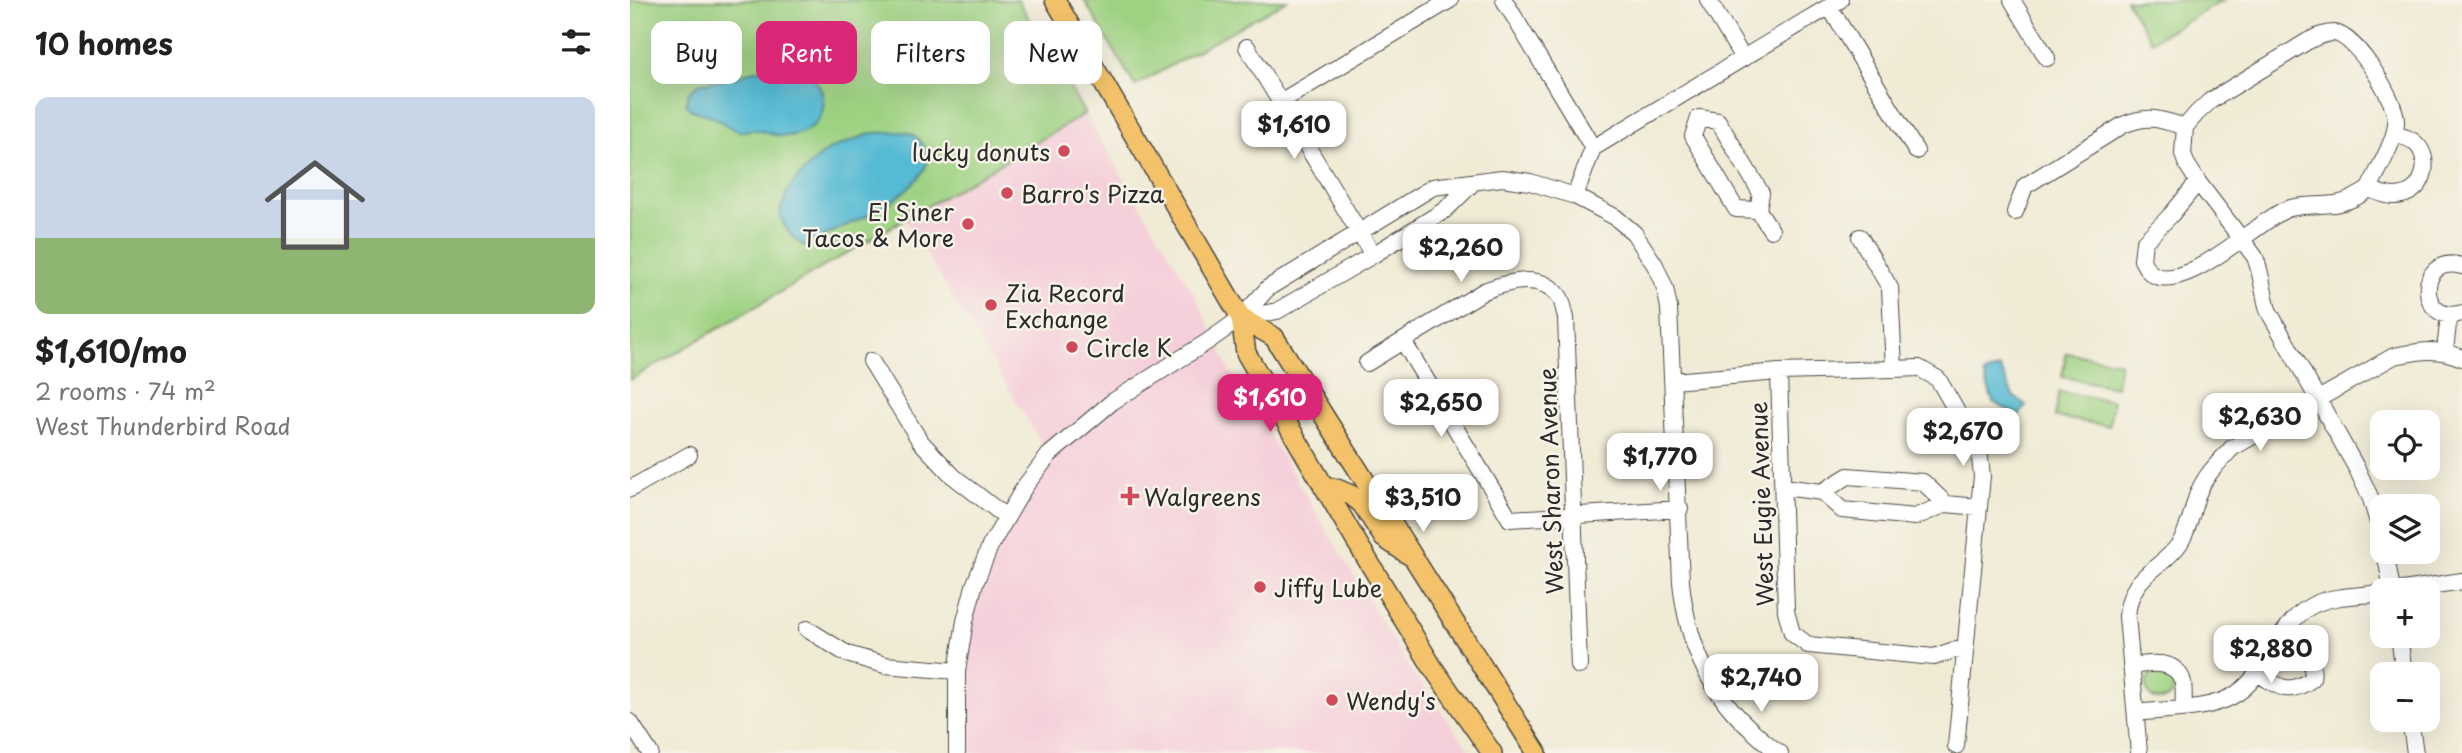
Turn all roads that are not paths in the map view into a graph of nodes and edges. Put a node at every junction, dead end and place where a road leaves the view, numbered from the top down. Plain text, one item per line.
1 (1055, 0) edge
2 (1450, 0) edge
3 (1504, 0) edge
4 (1708, 0) edge
5 (2012, 0) edge
6 (1834, 3) edge
7 (1247, 47) dead end
8 (1744, 58) junction
9 (2047, 58) dead end
10 (1684, 94) junction
11 (1280, 103) junction
12 (1699, 118) junction
13 (2185, 127) junction
14 (2393, 134) junction
15 (1593, 148) junction
16 (1916, 151) dead end
17 (1474, 182) junction
18 (2198, 182) junction
19 (2369, 189) junction
20 (1575, 196) junction
21 (1758, 209) junction
22 (2015, 212) dead end
23 (1771, 230) dead end
24 (1359, 232) junction
25 (1860, 237) dead end
26 (2241, 240) junction
27 (1373, 255) junction
28 (2462, 266) edge
29 (2456, 314) edge
30 (1241, 317) junction
31 (1403, 341) junction
32 (2445, 351) junction
33 (2462, 358) edge
34 (871, 361) dead end
35 (1367, 363) dead end
36 (1894, 369) junction
37 (1779, 372) junction
38 (1673, 381) junction
39 (2318, 398) junction
40 (689, 455) dead end
41 (1324, 486) junction
42 (1784, 487) junction
43 (630, 489) edge
44 (1822, 492) junction
45 (2370, 497) edge
46 (1946, 504) junction
47 (1979, 507) junction
48 (1679, 509) junction
49 (1574, 514) junction
50 (1006, 517) junction
51 (1415, 558) junction
52 (2462, 581) edge
53 (2440, 584) edge
54 (2370, 595) edge
55 (807, 629) dead end
56 (2283, 634) junction
57 (1965, 651) junction
58 (1579, 666) dead end
59 (2131, 666) junction
60 (957, 671) junction
61 (2258, 673) junction
62 (2184, 707) junction
63 (2136, 713) junction
64 (630, 722) edge
65 (2412, 732) edge
66 (1956, 746) dead end
67 (650, 753) edge
68 (957, 753) edge
69 (1492, 753) edge
70 (1537, 753) edge
71 (1780, 753) edge
72 (2139, 753) edge
73 (2415, 753) edge

1 - 30 main road
2 - 11 street
3 - 15 street
4 - 8 street
5 - 9 street
6 - 8 street
6 - 16 street
7 - 11 street
8 - 10 street
10 - 12 street
10 - 15 street
11 - 24 street
12 - 21 street
12 - 21 street
13 - 14 street
13 - 18 street
13 - 22 street
14 - 19 street
14 - 19 street
15 - 20 street
17 - 20 street
17 - 24 street
17 - 27 street
18 - 26 street
18 - 26 street
19 - 26 street
20 - 38 street
21 - 23 street
24 - 27 street
24 - 30 street
25 - 36 street
26 - 39 street
27 - 30 street
28 - 29 street
29 - 32 street
30 - 41 main road
30 - 50 street
30 - 51 main road
31 - 35 street
31 - 49 street
31 - 49 street, West Sharon Avenue
32 - 33 street
32 - 39 street
34 - 50 street
36 - 37 street
36 - 47 street
37 - 38 street
37 - 42 street, West Eugie Avenue
38 - 48 street
39 - 45 street
39 - 59 street
40 - 43 street
41 - 51 main road
41 - 69 main road
42 - 44 street
42 - 57 street, West Eugie Avenue
44 - 46 street
44 - 46 street
46 - 47 street
47 - 57 street
48 - 49 street
48 - 71 street
49 - 58 street, West Sharon Avenue
50 - 60 street
51 - 70 main road
52 - 53 street
54 - 56 street
55 - 60 street
56 - 61 street
56 - 61 street
57 - 66 street
59 - 62 street
59 - 63 street
60 - 68 street
61 - 62 street
62 - 63 street
63 - 72 street
64 - 67 street
65 - 73 street

